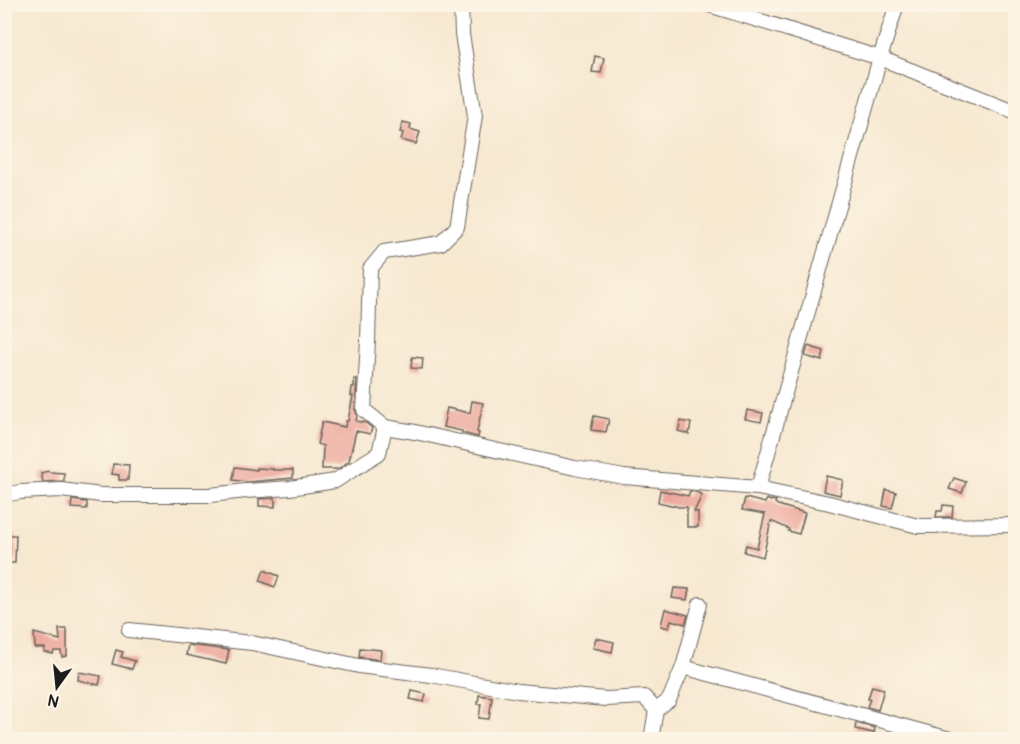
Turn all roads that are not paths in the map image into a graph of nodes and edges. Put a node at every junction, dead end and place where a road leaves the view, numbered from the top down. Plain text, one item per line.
1 (461, 4) edge
2 (706, 4) edge
3 (897, 4) edge
4 (880, 58) junction
5 (1016, 112) edge
6 (385, 428) junction
7 (758, 488) junction
8 (4, 495) edge
9 (1016, 525) edge
10 (700, 604) dead end
11 (129, 630) dead end
12 (683, 667) junction
13 (656, 710) junction
14 (651, 740) edge
15 (954, 740) edge

1 - 6 street
2 - 4 street
3 - 4 street
4 - 5 street
4 - 7 street
6 - 7 street
6 - 8 street
7 - 9 street
10 - 12 street
11 - 13 street
12 - 13 street
12 - 15 street
13 - 14 street

